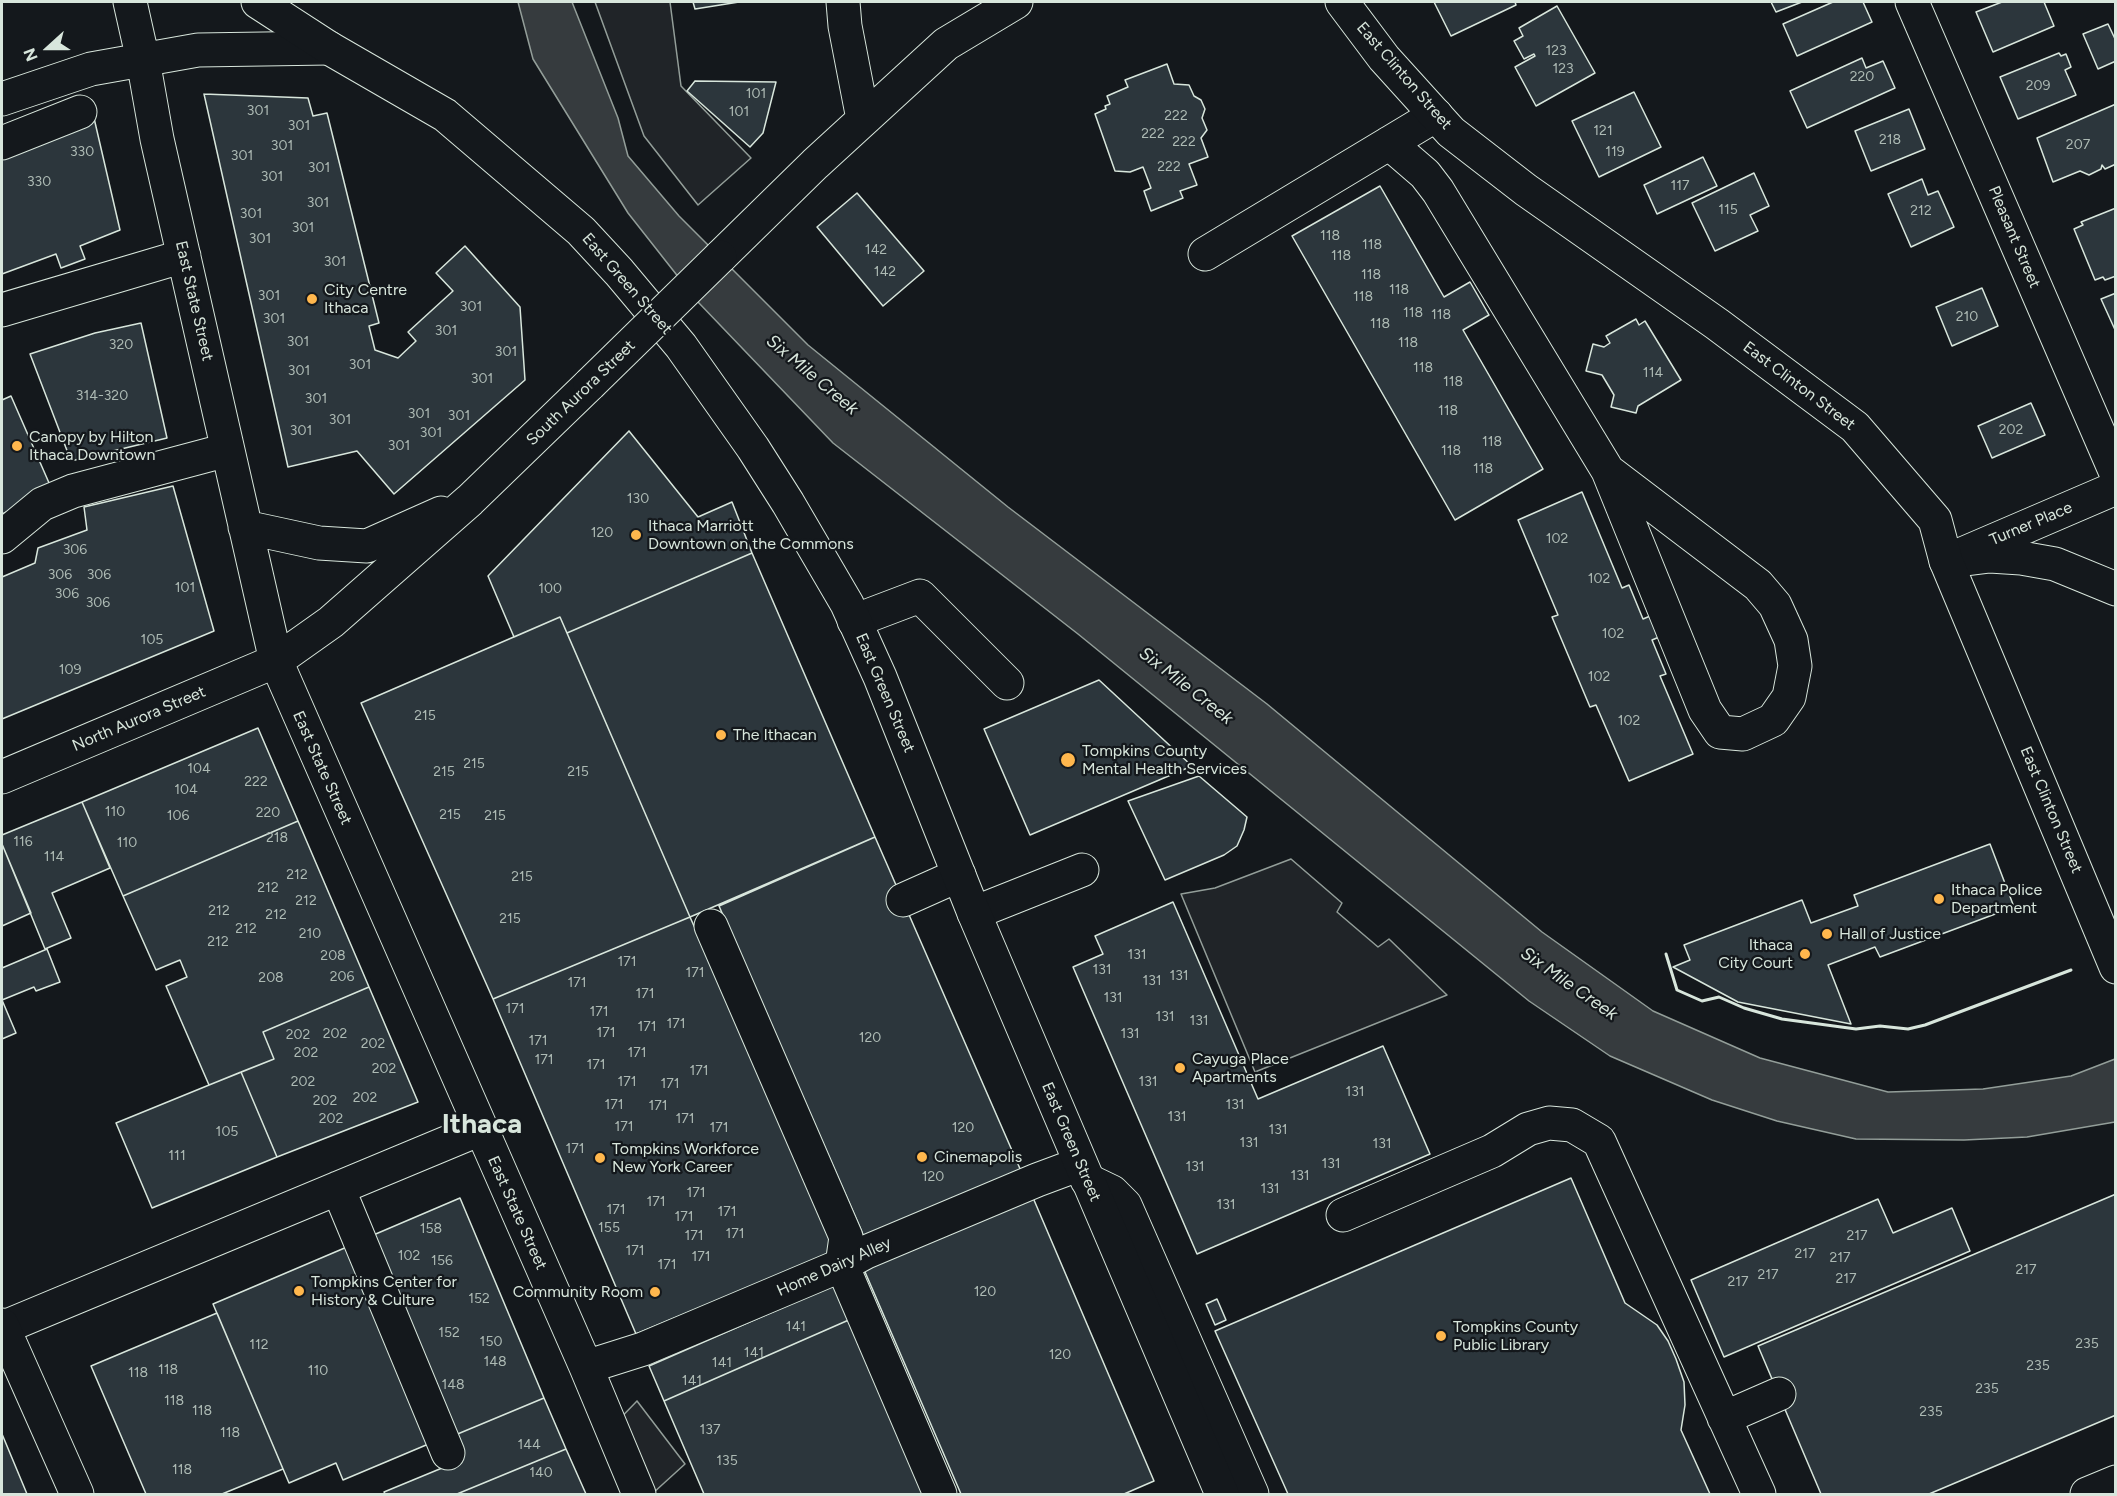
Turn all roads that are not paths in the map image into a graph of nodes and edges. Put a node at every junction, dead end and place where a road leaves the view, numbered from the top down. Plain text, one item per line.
1 (130, 2) edge
2 (258, 2) edge
3 (843, 2) edge
4 (1016, 2) edge
5 (1342, 2) edge
6 (1912, 2) edge
7 (329, 48) junction
8 (143, 60) junction
9 (2, 99) edge
10 (80, 112) dead end
11 (1436, 115) junction
12 (863, 119) junction
13 (2, 143) edge
14 (1389, 143) junction
15 (1205, 254) dead end
16 (184, 256) junction
17 (2, 310) edge
18 (227, 450) junction
19 (1608, 471) junction
20 (2115, 473) edge
21 (2115, 488) edge
22 (470, 500) junction
23 (245, 527) junction
24 (2, 537) edge
25 (1946, 561) junction
26 (2115, 589) edge
27 (854, 621) junction
28 (276, 662) junction
29 (1007, 683) dead end
30 (2, 777) edge
31 (1082, 870) dead end
32 (959, 875) junction
33 (903, 900) dead end
34 (974, 913) junction
35 (711, 926) dead end
36 (2115, 967) edge
37 (480, 1128) junction
38 (1083, 1172) junction
39 (338, 1188) junction
40 (1343, 1215) dead end
41 (842, 1265) junction
42 (2, 1327) edge
43 (586, 1367) junction
44 (1779, 1394) dead end
45 (1724, 1418) junction
46 (448, 1453) dead end
47 (77, 1494) edge
48 (639, 1494) edge
49 (940, 1494) edge
50 (1222, 1494) edge
51 (1252, 1494) edge
52 (1759, 1494) edge

1 - 8 main road, East State Street
2 - 7 main road, East Green Street
3 - 12 main road
4 - 12 main road, South Aurora Street
5 - 11 main road, East Clinton Street
6 - 20 main road, Pleasant Street
7 - 8 main road
7 - 27 main road, East Green Street
8 - 9 main road
8 - 16 main road, East State Street
10 - 13 main road
11 - 14 main road
11 - 25 main road, East Clinton Street
12 - 22 main road, South Aurora Street, bridge
14 - 15 main road
14 - 19 main road
16 - 17 main road
16 - 18 main road, East State Street
18 - 23 main road, East State Street
18 - 24 main road
19 - 19 main road
21 - 25 main road, Turner Place
22 - 23 main road
22 - 28 main road, South Aurora Street
23 - 28 main road, East State Street
25 - 26 main road
25 - 36 main road, East Clinton Street
27 - 29 main road
27 - 32 main road, East Green Street
28 - 30 main road, North Aurora Street
28 - 37 main road, East State Street
31 - 34 main road
32 - 33 main road
32 - 34 main road, East Green Street
34 - 38 main road, East Green Street
35 - 41 main road
37 - 39 main road
37 - 43 main road, East State Street
38 - 41 main road, Home Dairy Alley
38 - 50 main road, East Green Street
38 - 51 main road
39 - 42 main road
39 - 46 main road
40 - 45 main road
41 - 43 main road, Home Dairy Alley
41 - 49 main road
42 - 47 main road
43 - 48 main road, East State Street
44 - 45 main road
45 - 52 main road

